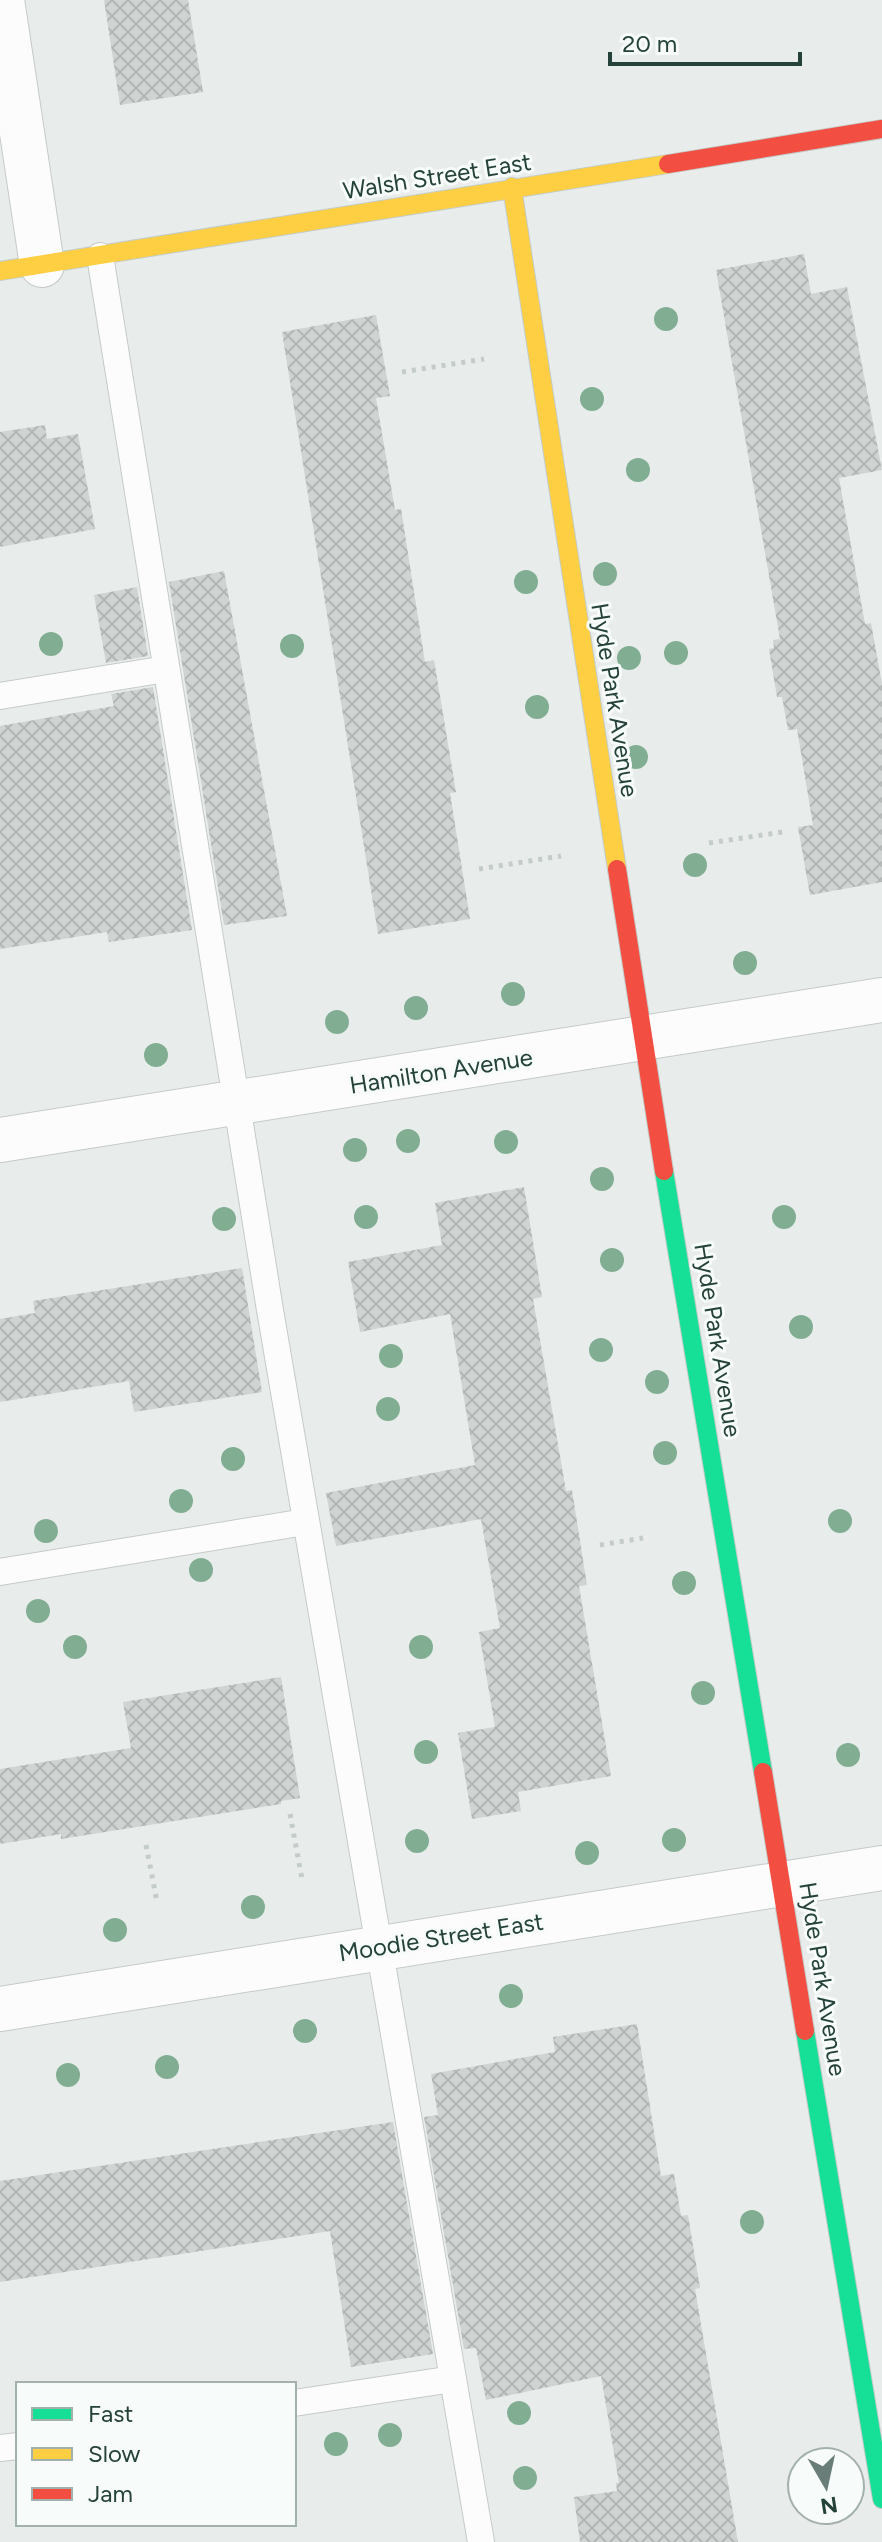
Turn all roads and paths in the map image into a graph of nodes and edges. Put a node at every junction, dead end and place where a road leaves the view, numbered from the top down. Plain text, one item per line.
1 (2, 0) edge
2 (882, 129) edge
3 (512, 187) junction
4 (100, 256) junction
5 (21, 268) edge
6 (537, 350) junction
7 (402, 372) dead end
8 (166, 669) junction
9 (0, 696) edge
10 (783, 832) dead end
11 (709, 843) dead end
12 (614, 848) junction
13 (479, 869) dead end
14 (882, 1000) edge
15 (643, 1040) junction
16 (235, 1103) junction
17 (0, 1140) edge
18 (305, 1522) junction
19 (643, 1538) dead end
20 (600, 1545) dead end
21 (0, 1572) edge
22 (290, 1814) dead end
23 (146, 1845) dead end
24 (882, 1868) edge
25 (302, 1879) dead end
26 (783, 1882) junction
27 (157, 1902) dead end
28 (376, 1948) junction
29 (0, 2009) edge
30 (453, 2379) junction
31 (296, 2403) edge
32 (882, 2499) edge
33 (481, 2542) edge

1 - 5 street
2 - 3 street, Walsh Street East
3 - 4 street, Walsh Street East
3 - 6 street, Hyde Park Avenue
4 - 5 street, Walsh Street East
4 - 8 lane
6 - 7 path
6 - 12 street, Hyde Park Avenue
8 - 9 lane
8 - 16 lane
10 - 11 path
12 - 13 path
12 - 15 street, Hyde Park Avenue
14 - 15 street, Hamilton Avenue
15 - 16 street, Hamilton Avenue
15 - 26 street, Hyde Park Avenue
16 - 17 street, Hamilton Avenue
16 - 18 lane
18 - 21 lane
18 - 28 lane
19 - 20 path
22 - 25 path
23 - 27 path
24 - 26 street, Moodie Street East
26 - 28 street, Moodie Street East
26 - 32 street, Hyde Park Avenue
28 - 29 street, Moodie Street East
28 - 30 lane
30 - 31 lane
30 - 33 lane

